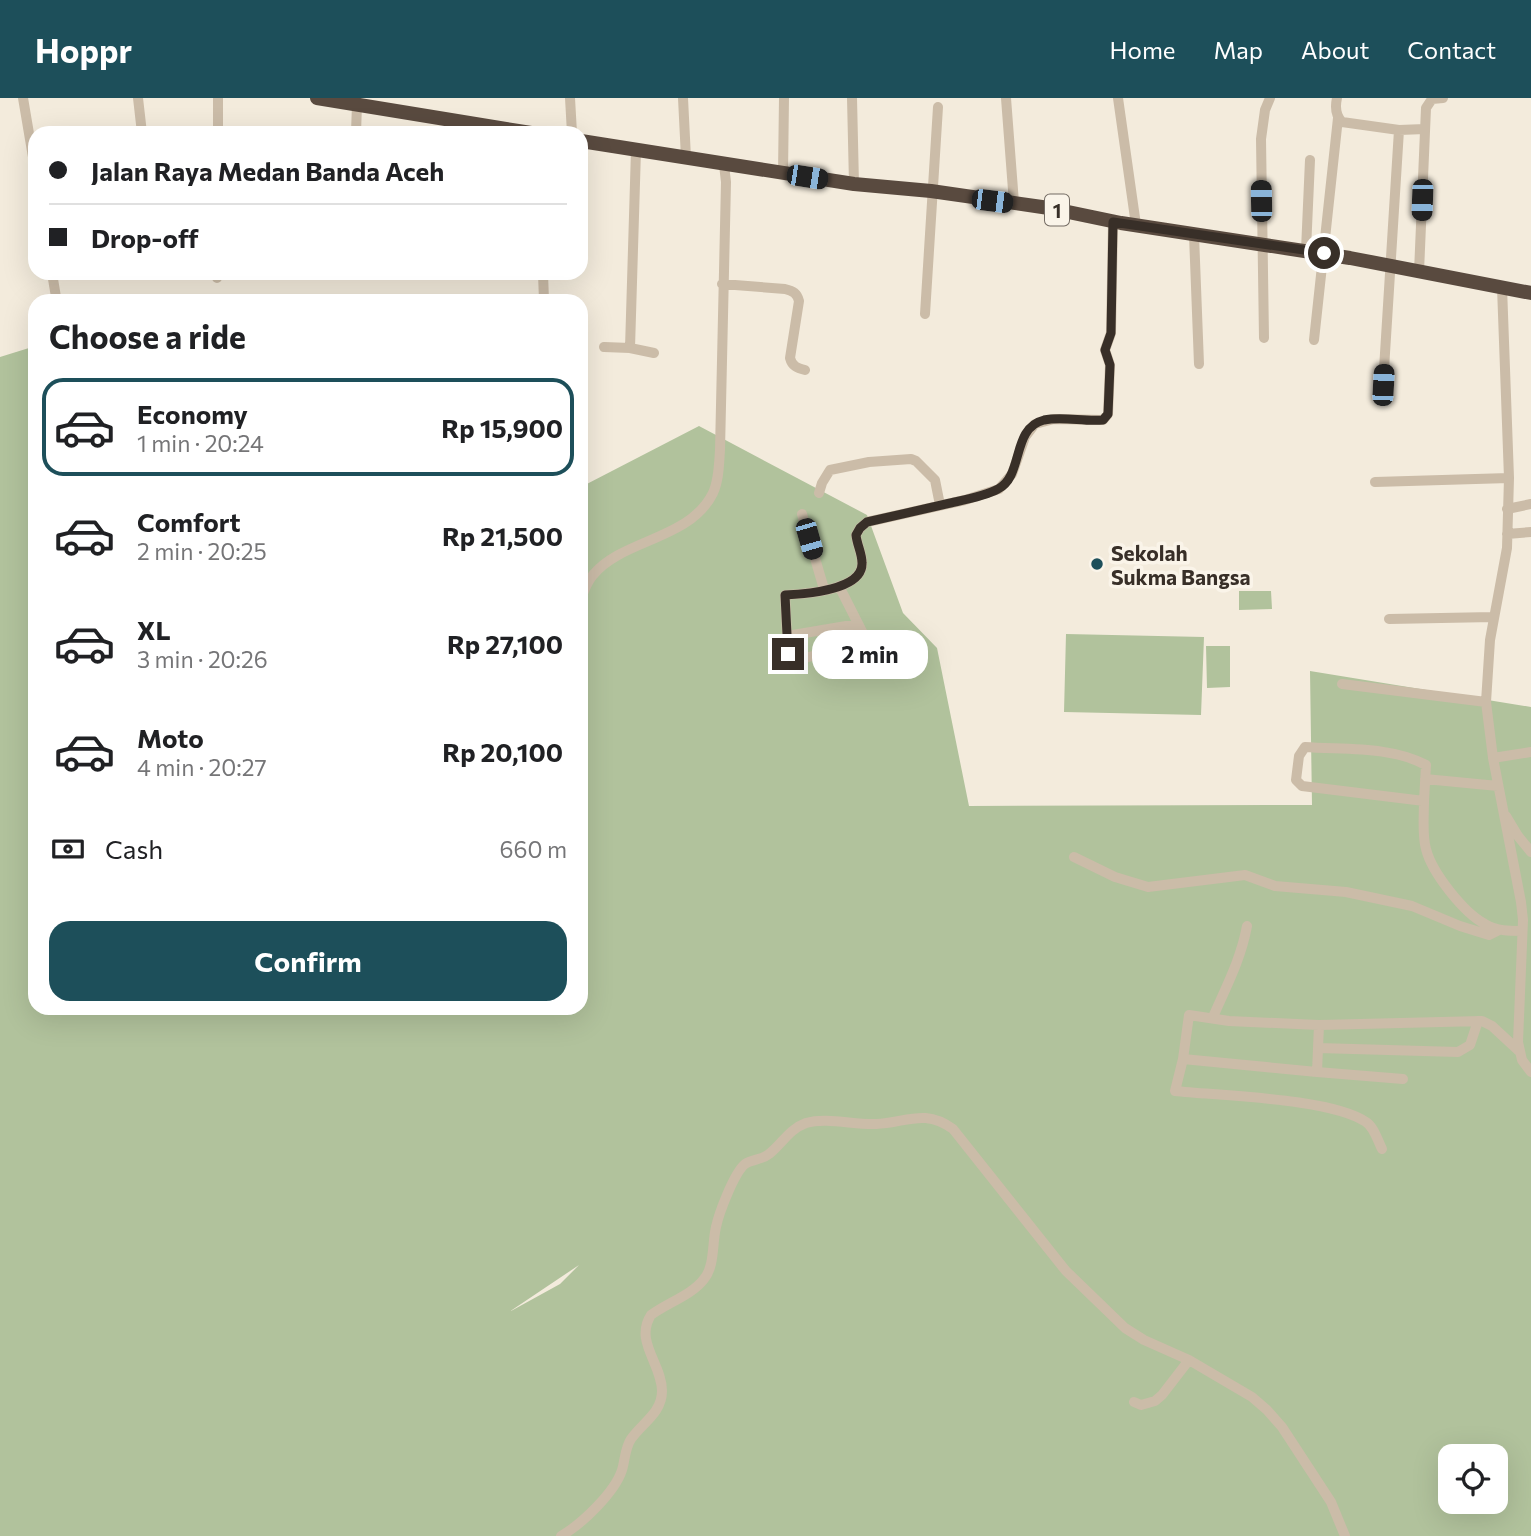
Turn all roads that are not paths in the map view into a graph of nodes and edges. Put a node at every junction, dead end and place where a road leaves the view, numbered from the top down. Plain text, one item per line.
1 (23, 98) edge
2 (138, 98) edge
3 (218, 98) edge
4 (317, 98) edge
5 (570, 98) edge
6 (683, 98) edge
7 (784, 98) edge
8 (852, 98) edge
9 (1006, 98) edge
10 (1118, 98) edge
11 (1270, 98) edge
12 (1337, 98) edge
13 (1443, 98) edge
14 (357, 104) junction
15 (938, 107) dead end
16 (1338, 118) junction
17 (141, 126) edge
18 (218, 126) edge
19 (356, 126) edge
20 (473, 126) edge
21 (572, 126) edge
22 (28, 128) edge
23 (1425, 129) junction
24 (1399, 130) junction
25 (588, 142) edge
26 (636, 150) junction
27 (686, 159) junction
28 (1310, 160) dead end
29 (724, 165) junction
30 (783, 173) junction
31 (854, 184) junction
32 (931, 191) junction
33 (1014, 203) junction
34 (1113, 222) junction
35 (1136, 225) junction
36 (1194, 235) junction
37 (1262, 243) junction
38 (1307, 250) junction
39 (1324, 253) junction
40 (1390, 266) junction
41 (1419, 272) junction
42 (722, 284) junction
43 (1502, 287) junction
44 (1531, 293) edge
45 (925, 314) dead end
46 (1264, 338) dead end
47 (1314, 340) dead end
48 (604, 347) dead end
49 (631, 348) junction
50 (654, 353) dead end
51 (1199, 363) dead end
52 (805, 370) dead end
53 (1383, 385) dead end
54 (1509, 478) junction
55 (1375, 482) dead end
56 (819, 493) dead end
57 (1531, 504) edge
58 (940, 505) junction
59 (1507, 509) junction
60 (802, 513) dead end
61 (1531, 532) edge
62 (1507, 534) junction
63 (588, 582) edge
64 (839, 586) junction
65 (824, 589) junction
66 (1493, 617) junction
67 (1389, 619) dead end
68 (858, 624) junction
69 (787, 636) junction
70 (868, 643) junction
71 (876, 660) dead end
72 (1342, 684) dead end
73 (1486, 702) junction
74 (1531, 752) edge
75 (1493, 758) junction
76 (1425, 779) junction
77 (1498, 786) junction
78 (1424, 801) junction
79 (1503, 814) junction
80 (1531, 852) edge
81 (1074, 857) dead end
82 (1247, 926) dead end
83 (1499, 930) junction
84 (1522, 932) junction
85 (1213, 1017) junction
86 (1478, 1021) junction
87 (1319, 1025) junction
88 (1318, 1048) junction
89 (1519, 1051) junction
90 (1183, 1059) junction
91 (1317, 1072) junction
92 (1531, 1072) edge
93 (1403, 1080) dead end
94 (1382, 1149) dead end
95 (1189, 1360) junction
96 (1134, 1402) dead end
97 (561, 1536) edge
98 (1345, 1536) edge

1 - 22 street
2 - 17 street
3 - 18 street
4 - 14 highway
5 - 21 street
6 - 27 street
7 - 30 street
8 - 31 street
9 - 33 street
10 - 35 street
11 - 37 street
12 - 16 street
13 - 23 street
14 - 19 street
14 - 20 highway
15 - 32 street
16 - 24 street
16 - 39 street
23 - 24 street
23 - 41 street
24 - 40 street
25 - 26 highway, 1
26 - 27 highway, 1
26 - 49 street
27 - 29 highway, 1
28 - 38 street
29 - 30 highway, 1
29 - 42 street
30 - 31 highway, 1
31 - 32 highway, 1
32 - 33 highway, 1
32 - 45 street
33 - 34 highway, 1
34 - 35 highway, 1
34 - 58 street
35 - 36 highway, 1
36 - 37 highway, 1
36 - 51 street
37 - 38 highway, 1
37 - 46 street
38 - 39 highway, 1
39 - 40 highway, 1
39 - 47 street
40 - 41 highway, 1
40 - 53 street
41 - 43 highway, 1
42 - 52 street
42 - 63 street
43 - 44 highway, 1
43 - 54 street
48 - 49 street
49 - 50 street
54 - 55 street
54 - 59 street
56 - 58 street
57 - 59 street
58 - 64 street
59 - 62 street
60 - 65 street
61 - 62 street
62 - 66 street
64 - 65 street
64 - 68 street
65 - 69 street
66 - 67 street
66 - 73 street
68 - 69 street
68 - 70 street
69 - 70 street
70 - 71 street
72 - 73 street
73 - 75 street
74 - 75 street
75 - 77 street
76 - 77 street
76 - 78 street
76 - 78 street
77 - 79 street
78 - 83 street
79 - 80 street
79 - 84 street
81 - 83 street
82 - 85 street
83 - 84 street
84 - 89 street
85 - 87 street
85 - 90 street
86 - 87 street
86 - 88 street
86 - 89 street
87 - 88 street
88 - 91 street
89 - 92 street
90 - 91 street
90 - 94 street
91 - 93 street
95 - 96 street
95 - 97 street
95 - 98 street

